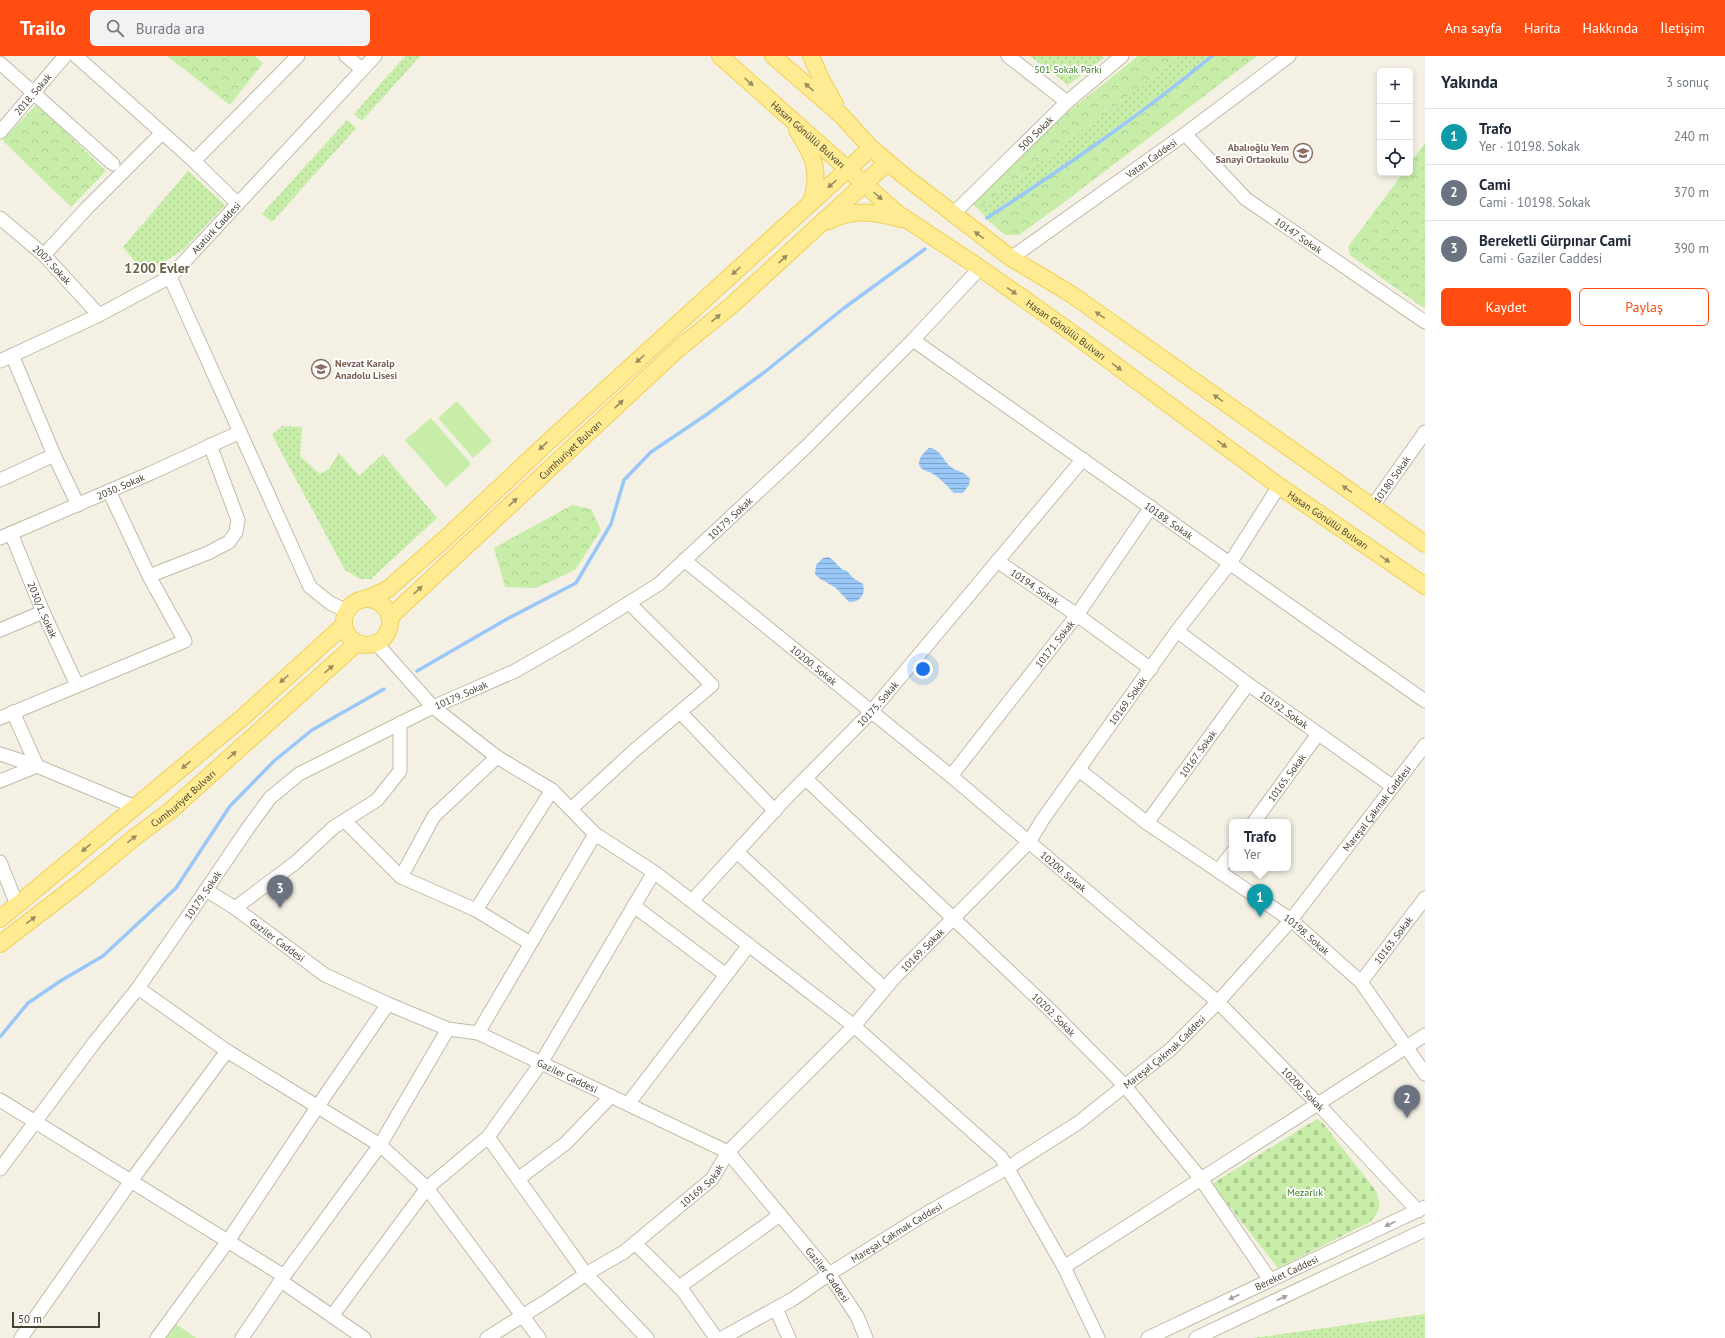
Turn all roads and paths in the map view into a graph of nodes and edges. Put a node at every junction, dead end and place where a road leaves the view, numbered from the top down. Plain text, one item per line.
1 (65, 56) edge
2 (76, 56) edge
3 (298, 56) edge
4 (346, 56) edge
5 (375, 56) edge
6 (720, 56) edge
7 (773, 56) edge
8 (811, 56) edge
9 (1008, 56) edge
10 (1122, 56) edge
11 (1289, 56) edge
12 (0, 63) edge
13 (362, 69) junction
14 (34, 92) junction
15 (1067, 102) junction
16 (842, 116) junction
17 (790, 118) junction
18 (0, 132) edge
19 (162, 133) junction
20 (1185, 134) junction
21 (871, 148) junction
22 (194, 161) junction
23 (888, 162) junction
24 (113, 164) dead end
25 (848, 170) junction
26 (864, 184) junction
27 (811, 203) junction
28 (238, 204) junction
29 (952, 215) junction
30 (0, 218) edge
31 (909, 221) junction
32 (815, 229) junction
33 (44, 255) junction
34 (1011, 258) junction
35 (980, 268) junction
36 (170, 277) junction
37 (99, 315) junction
38 (1425, 322) edge
39 (913, 340) junction
40 (12, 355) junction
41 (0, 361) edge
42 (240, 432) junction
43 (1425, 432) edge
44 (210, 446) junction
45 (54, 455) junction
46 (1083, 459) junction
47 (0, 480) edge
48 (1279, 486) junction
49 (109, 491) junction
50 (78, 505) junction
51 (1151, 507) junction
52 (1372, 507) junction
53 (6, 536) edge
54 (1425, 544) edge
55 (684, 560) junction
56 (997, 561) junction
57 (1230, 563) junction
58 (149, 576) junction
59 (1425, 586) edge
60 (366, 599) junction
61 (628, 603) junction
62 (43, 612) junction
63 (1077, 615) junction
64 (390, 617) junction
65 (345, 618) junction
66 (0, 630) edge
67 (1177, 631) junction
68 (357, 643) junction
69 (376, 644) junction
70 (1151, 669) junction
71 (1248, 684) junction
72 (77, 685) junction
73 (1425, 702) edge
74 (433, 707) junction
75 (13, 712) junction
76 (680, 712) junction
77 (871, 712) junction
78 (0, 718) edge
79 (400, 723) junction
80 (1318, 734) junction
81 (1425, 745) edge
82 (0, 754) edge
83 (497, 757) junction
84 (37, 766) junction
85 (1079, 770) junction
86 (951, 776) junction
87 (806, 779) junction
88 (0, 781) edge
89 (1392, 786) junction
90 (552, 790) junction
91 (135, 807) junction
92 (570, 809) junction
93 (775, 811) junction
94 (1256, 819) edge
95 (345, 821) junction
96 (1147, 823) junction
97 (595, 834) junction
98 (1029, 842) junction
99 (737, 852) junction
100 (1229, 857) edge
101 (0, 862) edge
102 (654, 872) junction
103 (1218, 872) junction
104 (401, 877) junction
105 (206, 890) junction
106 (1425, 898) edge
107 (692, 901) junction
108 (17, 905) junction
109 (634, 906) junction
110 (235, 908) junction
111 (476, 910) junction
112 (953, 918) junction
113 (0, 919) edge
114 (1291, 920) junction
115 (530, 943) junction
116 (0, 944) edge
117 (749, 945) junction
118 (726, 975) junction
119 (1361, 982) junction
120 (138, 988) junction
121 (885, 989) junction
122 (1218, 1002) junction
123 (388, 1004) junction
124 (854, 1026) junction
125 (448, 1029) junction
126 (478, 1033) junction
127 (1425, 1035) edge
128 (1407, 1047) junction
129 (227, 1051) junction
130 (541, 1063) junction
131 (1425, 1074) edge
132 (1125, 1086) junction
133 (611, 1096) junction
134 (0, 1100) edge
135 (628, 1104) junction
136 (1318, 1104) junction
137 (318, 1106) junction
138 (36, 1122) junction
139 (488, 1137) junction
140 (380, 1145) junction
141 (728, 1152) junction
142 (1007, 1168) junction
143 (0, 1169) edge
144 (518, 1179) junction
145 (1201, 1179) junction
146 (131, 1181) junction
147 (427, 1188) junction
148 (1421, 1209) edge
149 (780, 1215) junction
150 (1425, 1230) edge
151 (228, 1241) junction
152 (635, 1243) junction
153 (1064, 1267) junction
154 (586, 1274) junction
155 (829, 1274) junction
156 (282, 1278) junction
157 (1270, 1280) junction
158 (679, 1287) junction
159 (776, 1309) junction
160 (332, 1316) junction
161 (522, 1316) junction
162 (21, 1338) edge
163 (157, 1338) edge
164 (242, 1338) edge
165 (364, 1338) edge
166 (487, 1338) edge
167 (539, 1338) edge
168 (647, 1338) edge
169 (716, 1338) edge
170 (722, 1338) edge
171 (789, 1338) edge
172 (866, 1338) edge
173 (1098, 1338) edge
174 (1148, 1338) edge
175 (1196, 1338) edge

1 - 14 street, 2018. Sokak
2 - 19 street
3 - 22 street
4 - 13 street
5 - 13 street, Atatürk Caddesi
6 -> 17 main road, Hasan Gönüllü Bulvarı
16 -> 7 main road
8 - 16 main road
9 - 15 street
10 - 15 street, 500 Sokak
11 - 20 street, Vatan Caddesi
12 - 14 street
13 - 28 street, Atatürk Caddesi
14 - 18 street, 2018. Sokak
14 - 24 street
15 - 29 street, 500 Sokak
16 - 21 main road
17 - 25 main road, Hasan Gönüllü Bulvarı
17 - 27 main road
19 - 22 street
19 - 33 street
20 - 34 street, Vatan Caddesi
20 - 38 street, 10147 Sokak
21 - 23 main road
21 - 25 main road
22 - 28 street
23 - 26 main road
23 - 29 main road
25 - 26 main road, Hasan Gönüllü Bulvarı
25 -> 27 main road
26 -> 31 main road, Hasan Gönüllü Bulvarı
26 - 32 main road
27 -> 60 main road
28 - 36 street, Atatürk Caddesi
34 -> 29 main road
30 - 33 street, 2007. Sokak
31 - 32 main road
31 - 35 main road, Hasan Gönüllü Bulvarı
64 -> 32 main road, Cumhuriyet Bulvarı
33 - 37 street, 2007. Sokak
52 -> 34 main road
35 - 39 street, 10179. Sokak
35 -> 48 main road, Hasan Gönüllü Bulvarı
36 - 37 street, Atatürk Caddesi
36 - 42 street
37 - 40 street, Atatürk Caddesi
39 - 46 street, 10188. Sokak
39 - 55 street, 10179. Sokak
40 - 41 street, Atatürk Caddesi
40 - 45 street
42 - 44 street, 2030. Sokak
42 - 65 street
43 - 52 street, 10180 Sokak
44 - 49 street, 2030. Sokak
44 - 58 street
45 - 47 street
45 - 50 street
46 - 51 street, 10188. Sokak
46 - 56 street, 10175. Sokak
48 - 57 street, 10169. Sokak
48 -> 59 main road, Hasan Gönüllü Bulvarı
49 - 50 street, 2030. Sokak
49 - 58 street
50 - 53 street, 2030. Sokak
51 - 57 street, 10188. Sokak
51 - 63 street, 10171. Sokak
52 - 54 main road
53 - 62 street, 2030/1. Sokak
55 - 61 street, 10179. Sokak
55 - 77 street, 10200. Sokak
56 - 63 street, 10194. Sokak
56 - 77 street, 10175. Sokak
57 - 67 street, 10169. Sokak
57 - 73 street, 10188. Sokak
58 - 72 street
60 - 64 main road
60 - 65 main road
61 - 74 street, 10179. Sokak
61 - 76 street
62 - 66 street
62 - 72 street, 2030/1. Sokak
63 - 70 street, 10194. Sokak
63 - 86 street, 10171. Sokak
64 - 69 main road
65 - 68 main road
65 -> 91 main road
67 - 70 street, 10169. Sokak
67 - 71 street, 10192. Sokak
68 - 69 main road
116 -> 68 main road, Cumhuriyet Bulvarı
69 - 74 street
70 - 85 street, 10169. Sokak
71 - 80 street, 10192. Sokak
71 - 96 street, 10167. Sokak
72 - 75 street
74 - 79 street, 10179. Sokak
74 - 83 street
75 - 78 street
75 - 84 street
76 - 92 street
76 - 93 street
77 - 86 street, 10200. Sokak
77 - 87 street, 10175. Sokak
79 - 95 street
79 - 105 street, 10179. Sokak
80 - 89 street, 10192. Sokak
80 - 94 street, 10165. Sokak
81 - 89 street, Mareşal Çakmak Caddesi
82 - 84 street
83 - 90 street
83 - 104 street
84 - 88 street
84 - 91 street
85 - 96 street, 10198. Sokak
85 - 98 street, 10169. Sokak
86 - 98 street, 10200. Sokak
87 - 93 street, 10175. Sokak
87 - 112 street, 10202. Sokak
89 - 114 street, Mareşal Çakmak Caddesi
90 - 92 street
90 - 111 street
91 -> 108 main road
92 - 97 street
93 - 99 street, 10175. Sokak
95 - 104 street
95 - 110 street
96 - 103 street, 10198. Sokak
97 - 102 street
97 - 115 street
98 - 112 street, 10169. Sokak
98 - 122 street, 10200. Sokak
99 - 107 street, 10175. Sokak
99 - 121 street
100 - 103 street
101 - 108 street
102 - 107 street
102 - 109 street
103 - 114 street, 10198. Sokak
104 - 111 street
105 - 110 street, Gaziler Caddesi
105 - 120 street, 10179. Sokak
106 - 119 street, 10163. Sokak
107 - 117 street
108 - 113 main road
109 - 118 street
109 - 130 street
110 - 123 street, Gaziler Caddesi
111 - 115 street
112 - 121 street, 10169. Sokak
112 - 132 street, 10202. Sokak
114 - 119 street, 10198. Sokak
114 - 122 street, Mareşal Çakmak Caddesi
115 - 126 street
117 - 118 street
117 - 124 street
118 - 135 street
119 - 128 street, 10198. Sokak
120 - 129 street
120 - 138 street, 10179. Sokak
121 - 124 street, 10169. Sokak
122 - 132 street, Mareşal Çakmak Caddesi
122 - 136 street, 10200. Sokak
123 - 125 street, Gaziler Caddesi
123 - 137 street
124 - 141 street, 10169. Sokak
124 - 142 street
125 - 126 street, Gaziler Caddesi
125 - 140 street
126 - 130 street, Gaziler Caddesi
127 - 128 street
128 - 131 street, 10198. Sokak
128 - 136 street
129 - 137 street
129 - 146 street
130 - 133 street, Gaziler Caddesi
130 - 139 street
132 - 142 street, Mareşal Çakmak Caddesi
132 - 145 street, 10202. Sokak
133 - 135 street, Gaziler Caddesi
133 - 144 street
134 - 138 street
135 - 141 street, Gaziler Caddesi
136 - 145 street
136 - 148 street, 10200. Sokak
137 - 140 street
137 - 151 street
138 - 143 street, 10179. Sokak
138 - 146 street
139 - 144 street
139 - 147 street
140 - 147 street
140 - 156 street
141 - 149 street, Gaziler Caddesi
141 - 152 street, 10169. Sokak
142 - 153 street
142 - 155 street, Mareşal Çakmak Caddesi
144 - 154 street
145 - 153 street
145 - 157 street, 10202. Sokak
146 - 151 street
146 - 162 street
147 - 160 street
147 - 161 street
148 -> 157 street, Bereket Caddesi
149 - 155 street, Gaziler Caddesi
149 - 158 street
175 -> 150 street
151 - 156 street
151 - 163 street
152 - 154 street, 10169. Sokak
152 - 158 street
153 - 173 street
154 - 161 street, 10169. Sokak
154 - 168 street
155 - 159 street, Mareşal Çakmak Caddesi
155 - 172 street, Gaziler Caddesi
156 - 160 street
156 - 164 street
157 -> 174 street, Bereket Caddesi
158 - 169 street
159 - 170 street, Mareşal Çakmak Caddesi
159 - 171 street
160 - 165 street
161 - 166 street, 10169. Sokak
161 - 167 street

